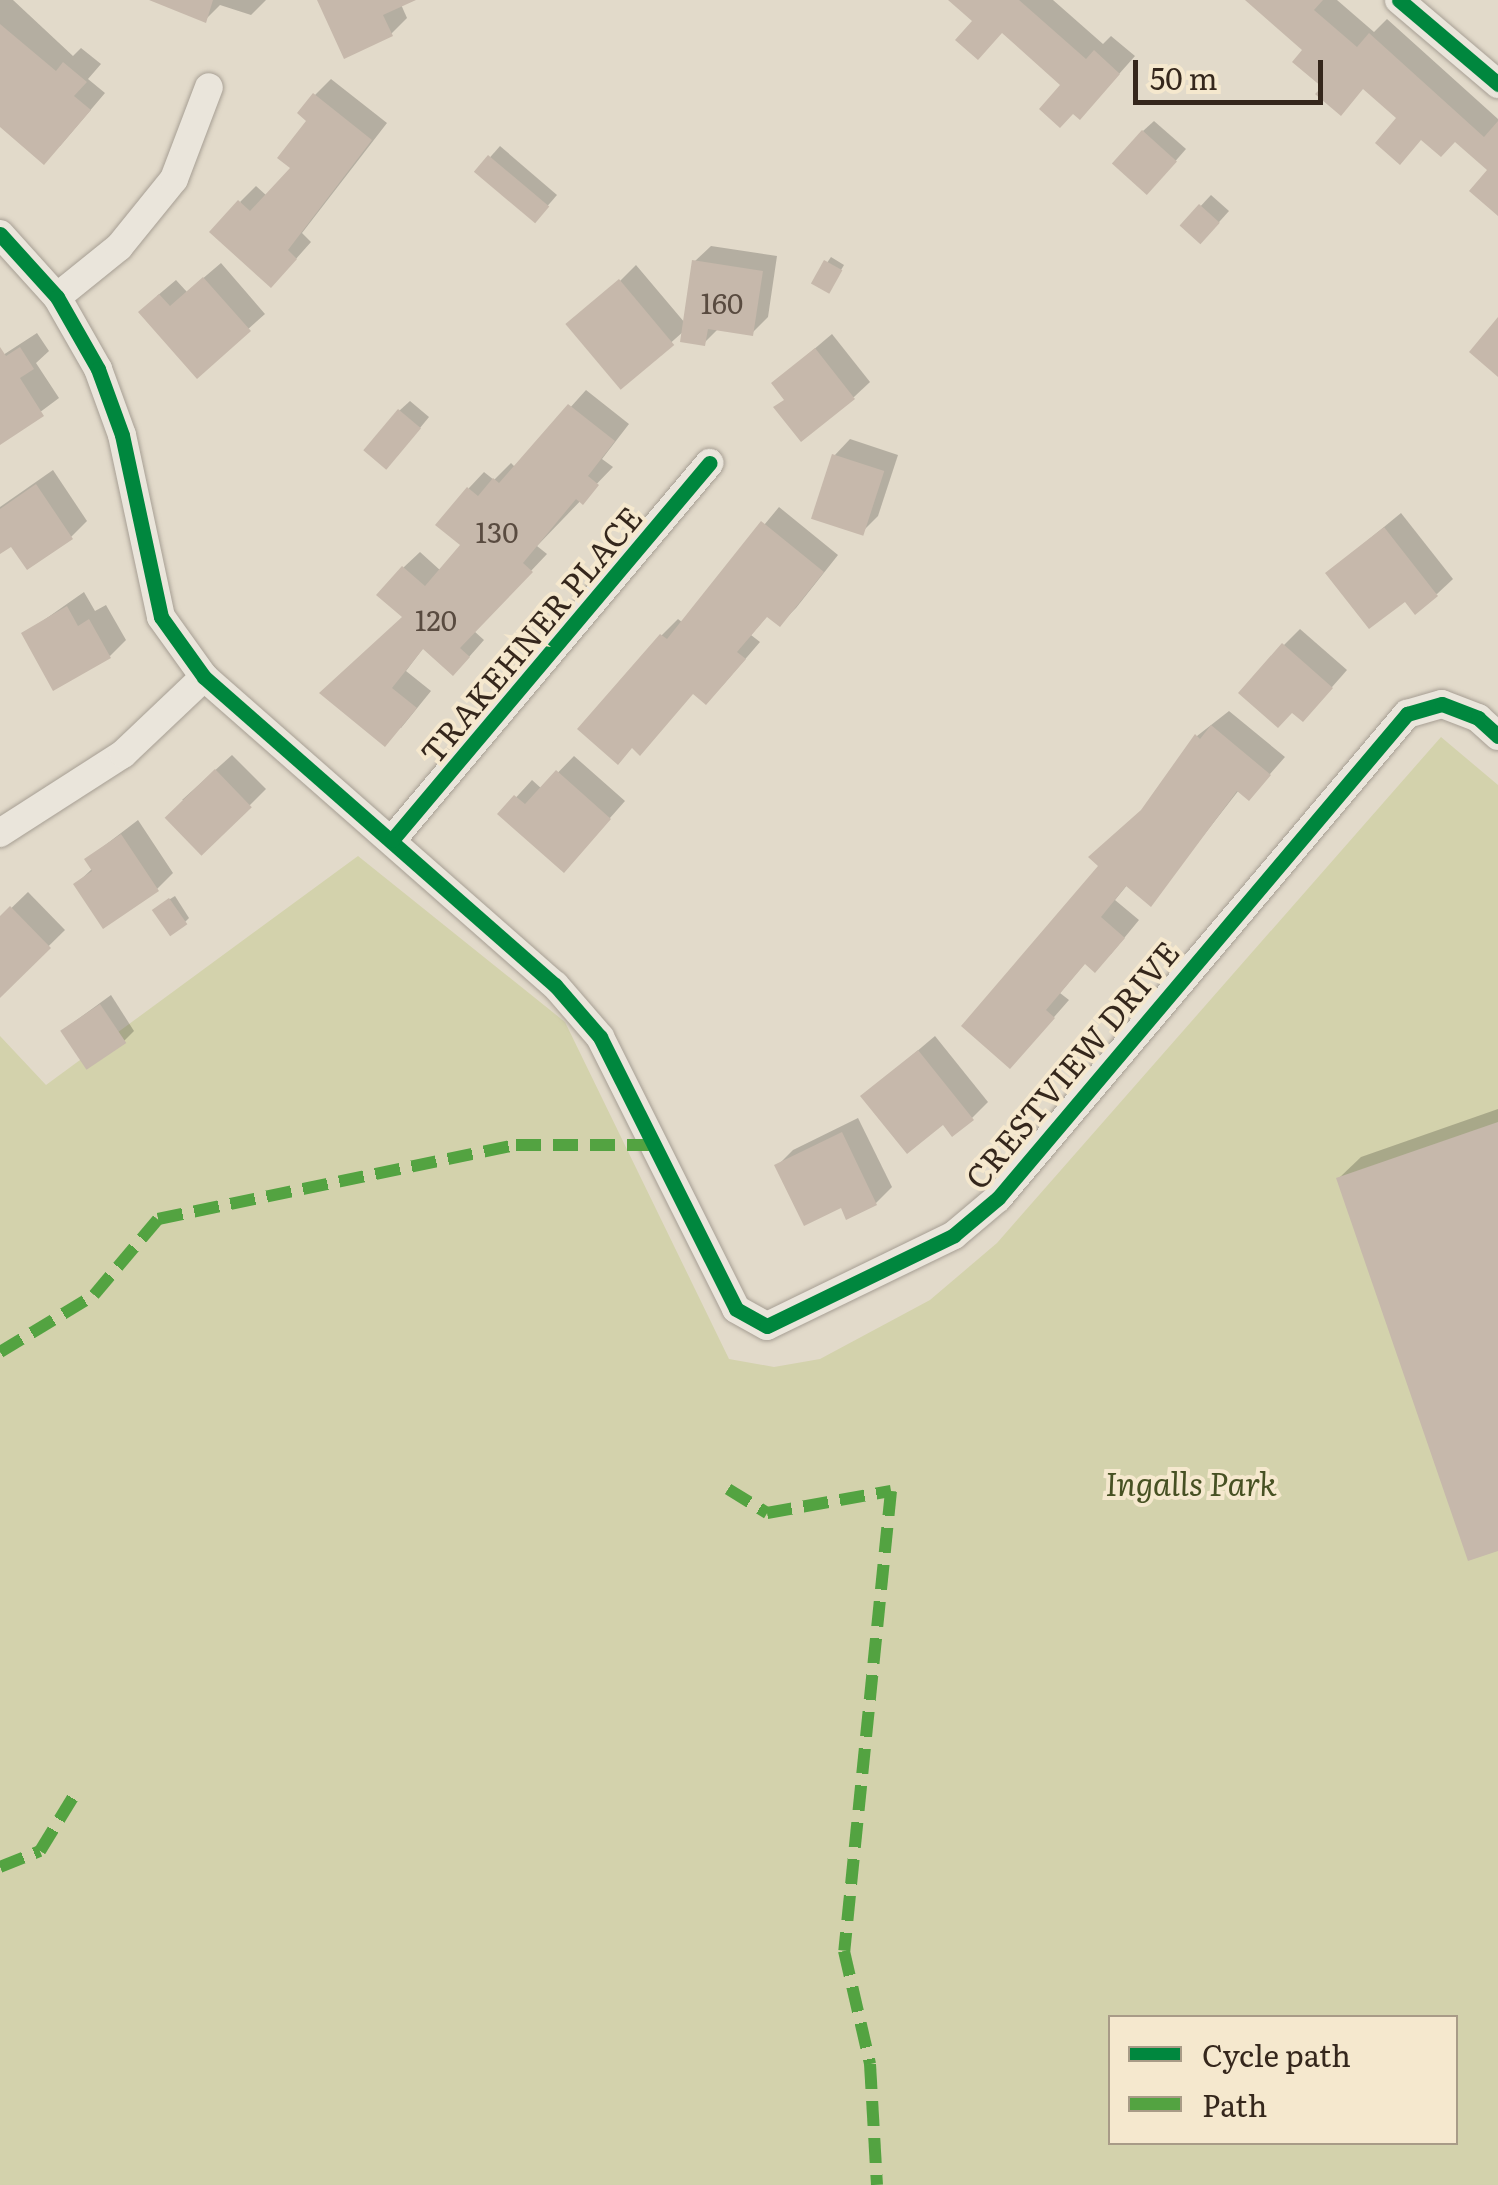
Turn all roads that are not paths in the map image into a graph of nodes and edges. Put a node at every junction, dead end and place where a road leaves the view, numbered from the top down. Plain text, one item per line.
1 (1400, 0) edge
2 (1498, 84) edge
3 (209, 87) dead end
4 (0, 234) edge
5 (57, 297) junction
6 (710, 463) dead end
7 (204, 677) junction
8 (1498, 736) edge
9 (0, 833) edge
10 (392, 840) junction

1 - 2 street
3 - 5 street
4 - 5 street, CRESTVIEW DRIVE
5 - 7 street, CRESTVIEW DRIVE
6 - 10 street, TRAKEHNER PLACE
7 - 9 street
7 - 10 street, CRESTVIEW DRIVE
8 - 10 street, CRESTVIEW DRIVE

